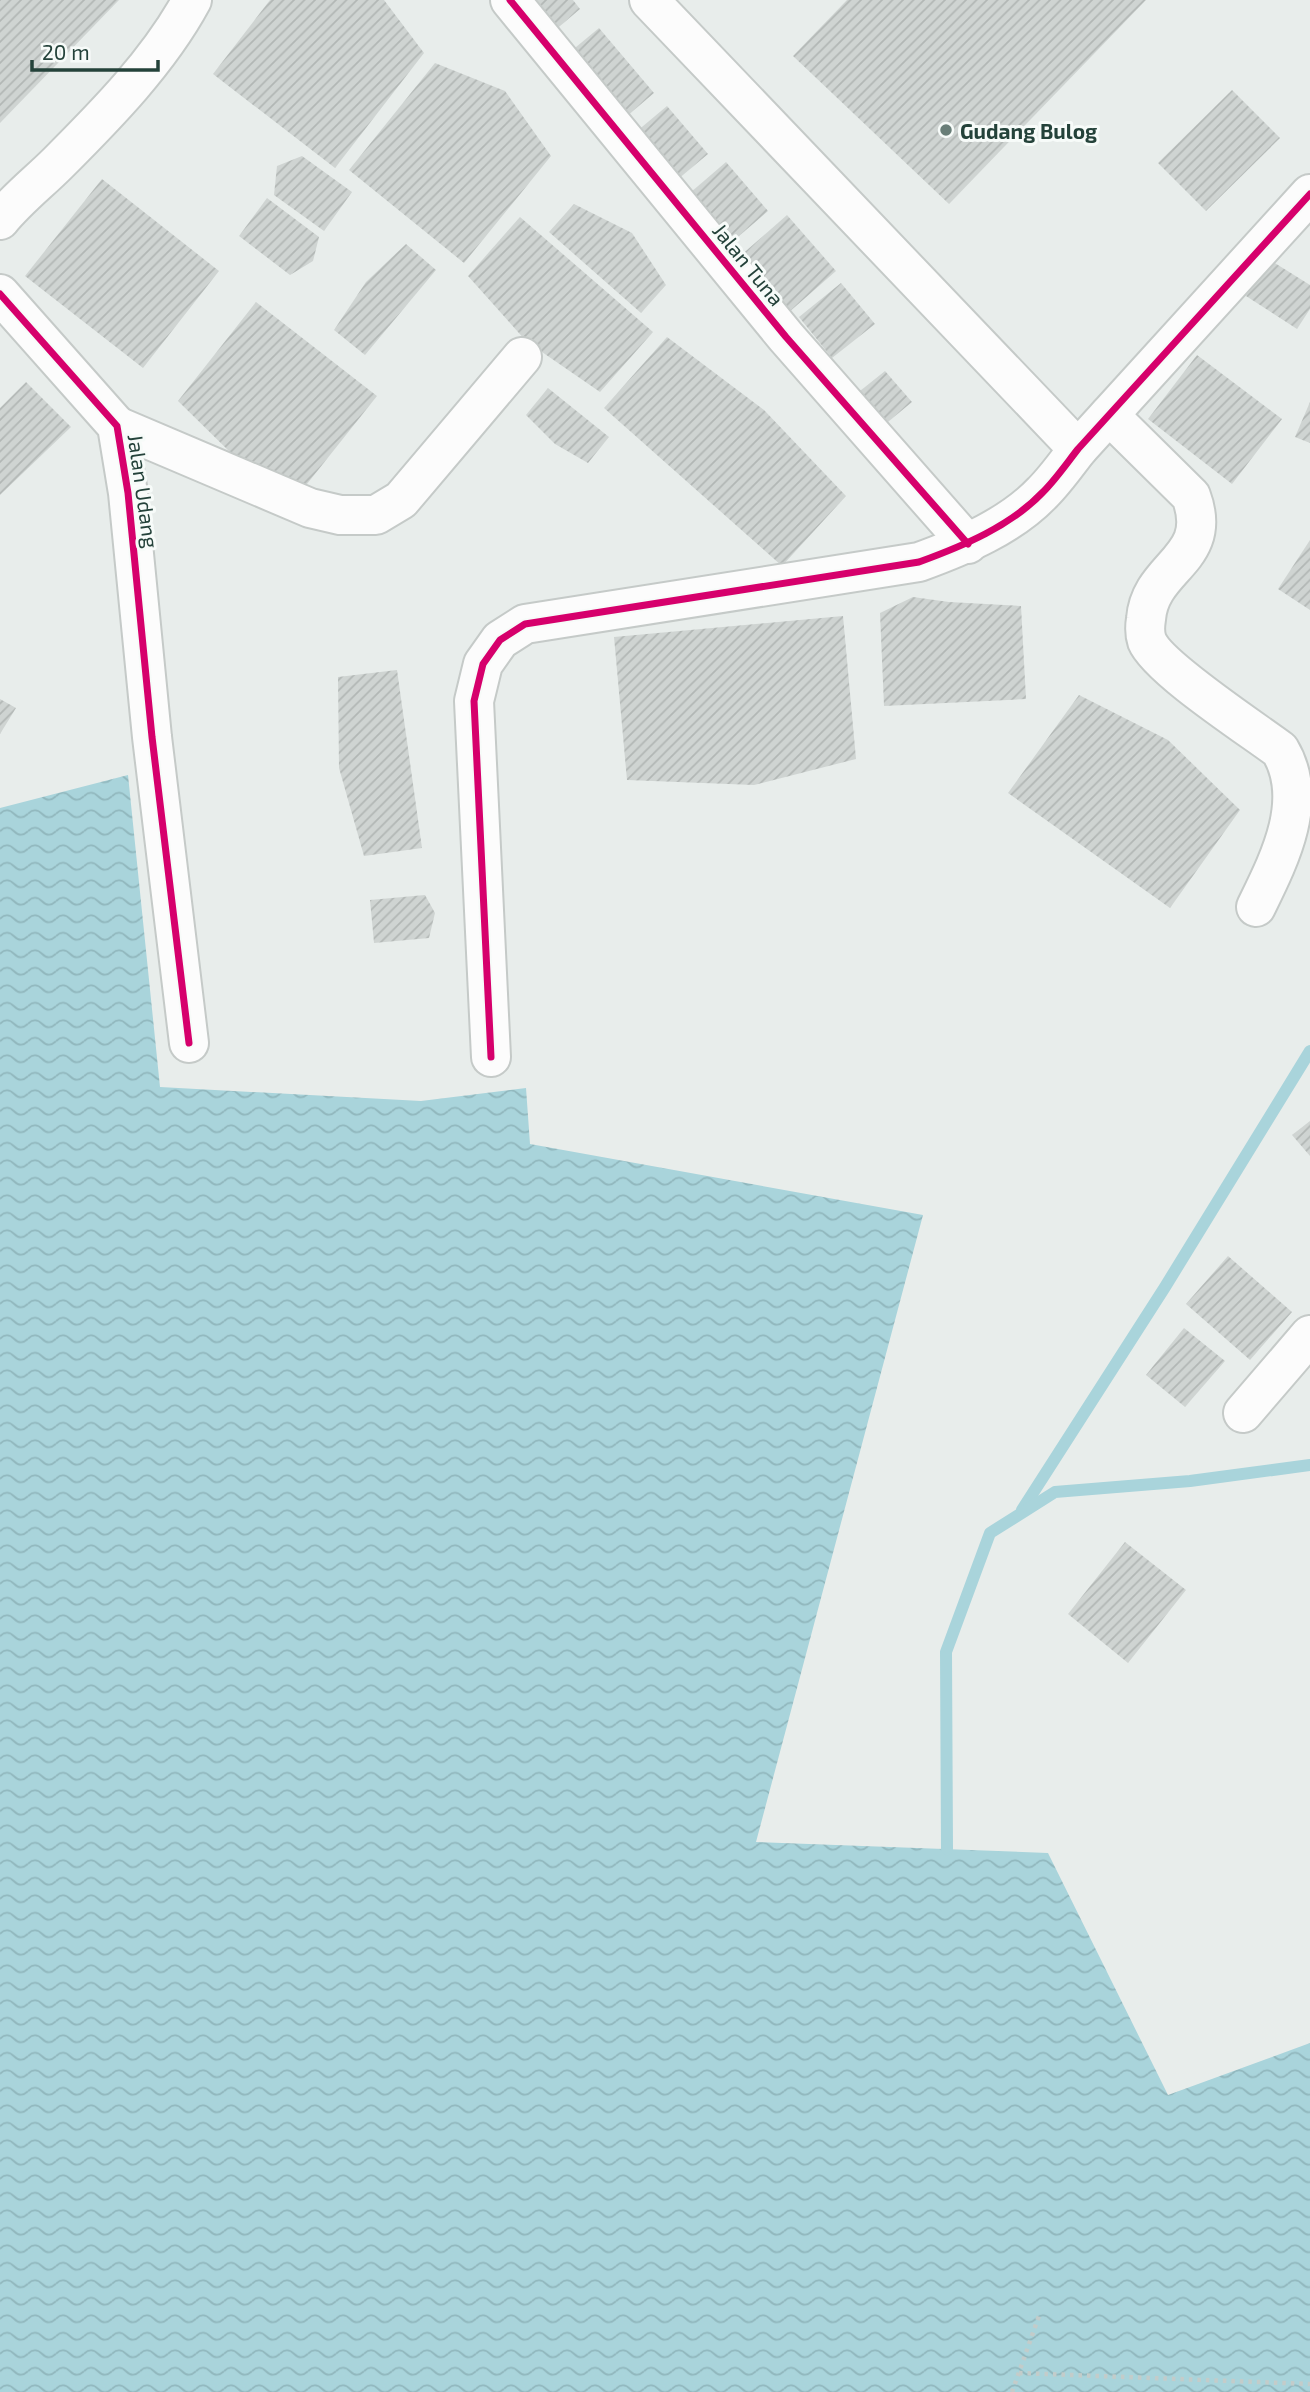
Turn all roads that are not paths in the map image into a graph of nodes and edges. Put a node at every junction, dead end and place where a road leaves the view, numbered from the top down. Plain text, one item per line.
1 (192, 0) edge
2 (510, 0) edge
3 (649, 0) edge
4 (1310, 194) edge
5 (0, 220) edge
6 (0, 294) edge
7 (522, 357) dead end
8 (1109, 415) junction
9 (117, 426) junction
10 (1078, 449) junction
11 (968, 544) junction
12 (1256, 907) dead end
13 (189, 1043) dead end
14 (491, 1057) dead end
15 (1310, 1335) edge
16 (1243, 1413) dead end

1 - 5 street
2 - 11 street, Jalan Tuna
3 - 10 street
4 - 8 street
6 - 9 street, Jalan Udang
7 - 9 street
8 - 10 street
8 - 12 street
9 - 13 street, Jalan Udang
10 - 11 street
11 - 14 street
15 - 16 street

